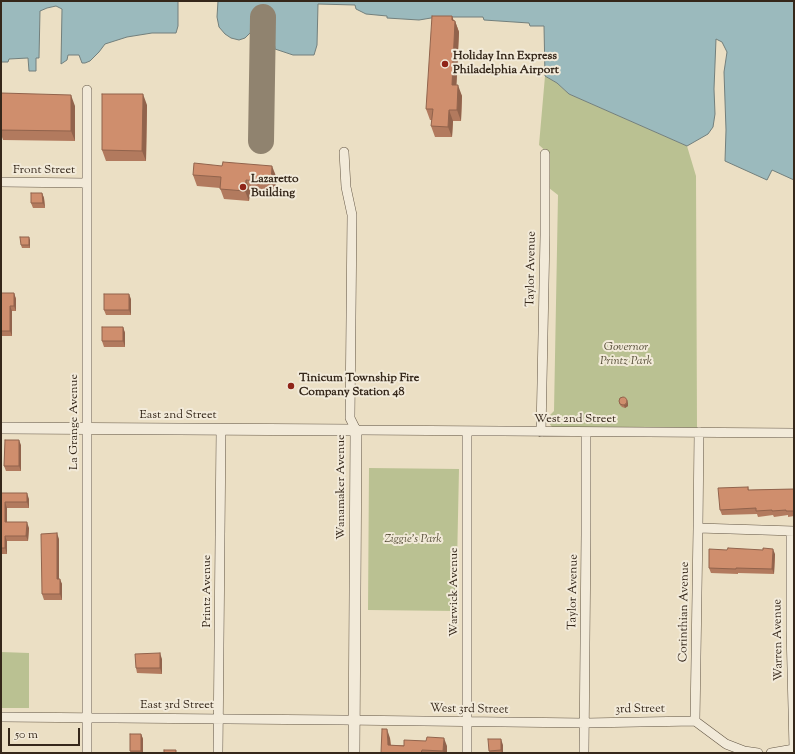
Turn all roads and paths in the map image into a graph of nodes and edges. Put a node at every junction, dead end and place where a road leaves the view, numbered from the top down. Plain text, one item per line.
1 (87, 90) dead end
2 (344, 152) dead end
3 (545, 154) dead end
4 (1, 182) edge
5 (87, 183) junction
6 (1, 428) edge
7 (87, 428) junction
8 (221, 429) junction
9 (356, 430) junction
10 (467, 431) junction
11 (541, 432) junction
12 (586, 432) junction
13 (698, 432) junction
14 (794, 433) edge
15 (698, 528) junction
16 (792, 531) edge
17 (792, 629) edge
18 (1, 717) edge
19 (87, 718) junction
20 (219, 719) junction
21 (354, 720) junction
22 (695, 721) junction
23 (467, 722) junction
24 (584, 723) junction
25 (794, 749) edge
26 (87, 753) edge
27 (218, 753) edge
28 (354, 753) edge
29 (467, 753) edge
30 (584, 753) edge
31 (758, 753) edge
32 (771, 753) edge

1 - 5 street, La Grange Avenue
2 - 9 street, Wanamaker Avenue
3 - 11 street, Taylor Avenue
4 - 5 street, Front Street
5 - 7 street, La Grange Avenue
6 - 7 street, East 2nd Street
7 - 8 street, East 2nd Street
7 - 19 street, La Grange Avenue
8 - 9 street, East 2nd Street
8 - 20 street, Printz Avenue
9 - 10 street, West 2nd Street
9 - 21 street, Wanamaker Avenue
10 - 11 street, West 2nd Street
10 - 23 street, Warwick Avenue
11 - 12 street, West 2nd Street
12 - 13 street, West 2nd Street
12 - 24 street, Taylor Avenue
13 - 14 street, West 2nd Street
13 - 15 street, Corinthian Avenue
15 - 16 street
15 - 22 street, Corinthian Avenue
16 - 17 street, Warren Avenue
17 - 25 street, Warren Avenue
18 - 19 street, East 3rd Street
19 - 20 street, East 3rd Street
19 - 26 street, La Grange Avenue
20 - 21 street, East 3rd Street
20 - 27 street, Printz Avenue
21 - 23 street, West 3rd Street
21 - 28 street, Wanamaker Avenue
22 - 24 street, 3rd Street
22 - 31 street
23 - 24 street, West 3rd Street
23 - 29 street, Warwick Avenue
24 - 30 street, Taylor Avenue
25 - 32 street

